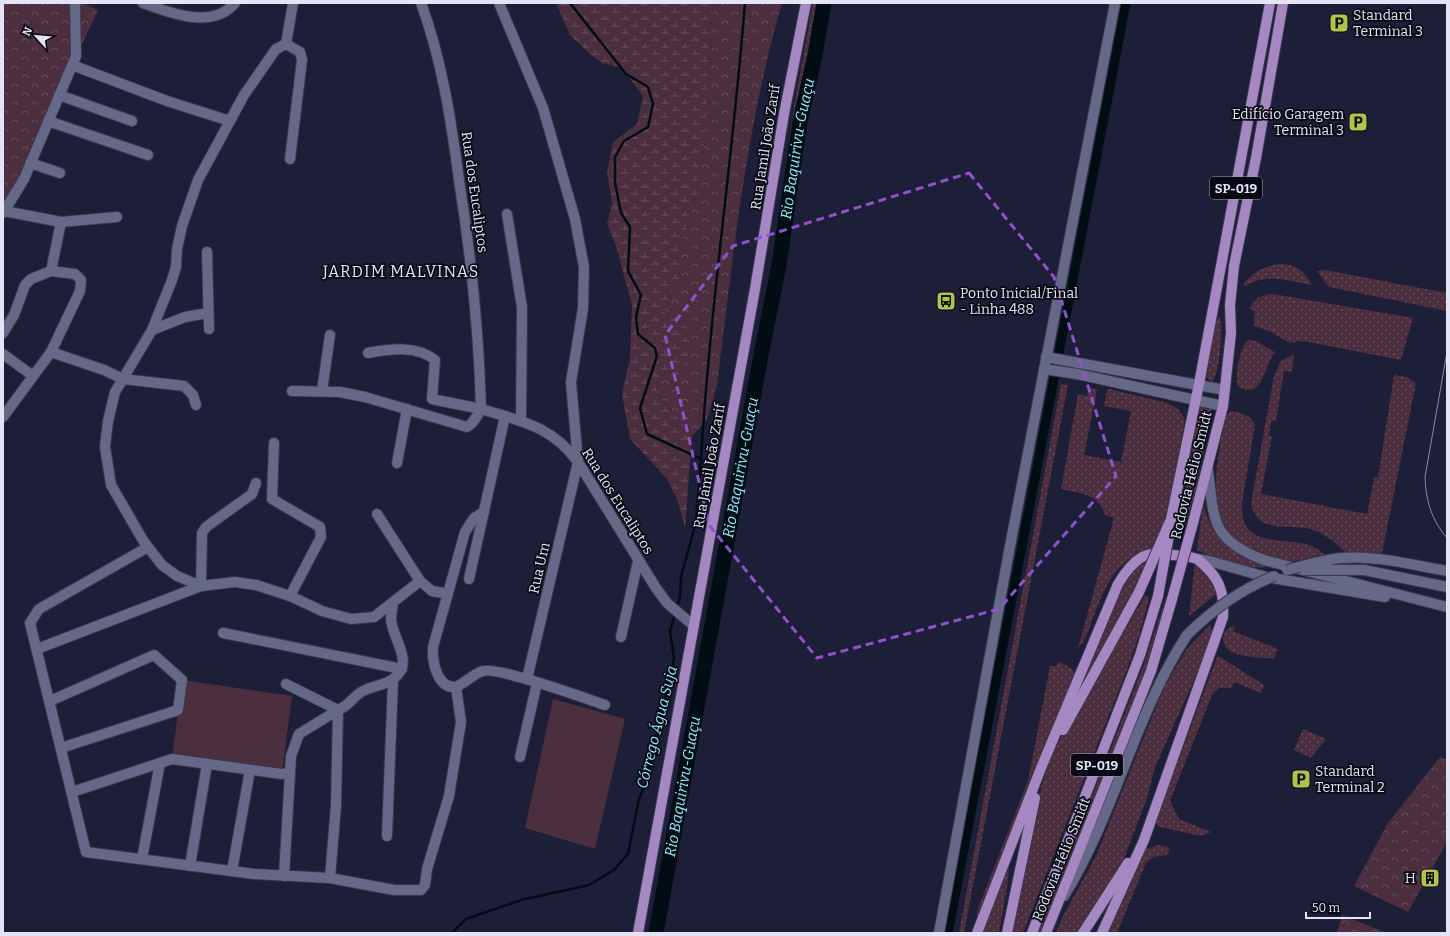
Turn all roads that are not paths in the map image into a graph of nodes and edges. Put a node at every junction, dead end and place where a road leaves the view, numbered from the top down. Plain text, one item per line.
1 (75, 3) edge
2 (143, 3) edge
3 (235, 3) edge
4 (293, 3) edge
5 (421, 3) edge
6 (499, 3) edge
7 (806, 3) edge
8 (1115, 3) edge
9 (1270, 3) edge
10 (1283, 3) edge
11 (286, 44) junction
12 (72, 65) junction
13 (59, 95) junction
14 (48, 121) junction
15 (132, 121) dead end
16 (230, 121) junction
17 (148, 155) dead end
18 (290, 159) dead end
19 (30, 163) junction
20 (60, 173) dead end
21 (4, 212) edge
22 (507, 214) dead end
23 (117, 217) dead end
24 (61, 222) junction
25 (207, 252) dead end
26 (51, 272) junction
27 (208, 313) junction
28 (209, 329) dead end
29 (152, 330) junction
30 (3, 333) edge
31 (330, 335) dead end
32 (51, 352) junction
33 (368, 353) dead end
34 (3, 354) edge
35 (1050, 358) junction
36 (1048, 370) junction
37 (33, 376) junction
38 (122, 379) junction
39 (1199, 384) junction
40 (1225, 390) junction
41 (292, 391) dead end
42 (322, 391) junction
43 (1196, 400) junction
44 (196, 404) dead end
45 (1222, 406) junction
46 (407, 409) junction
47 (481, 409) junction
48 (505, 416) junction
49 (3, 417) edge
50 (522, 421) junction
51 (274, 443) dead end
52 (578, 462) junction
53 (396, 463) dead end
54 (1208, 470) junction
55 (256, 483) dead end
56 (484, 512) junction
57 (377, 514) dead end
58 (1171, 519) junction
59 (148, 547) junction
60 (1198, 559) junction
61 (638, 561) junction
62 (1287, 570) junction
63 (1447, 571) edge
64 (469, 579) dead end
65 (420, 581) junction
66 (201, 586) junction
67 (1447, 587) edge
68 (448, 594) junction
69 (290, 596) junction
70 (393, 604) junction
71 (1436, 605) junction
72 (1447, 607) edge
73 (694, 626) junction
74 (223, 633) dead end
75 (621, 637) dead end
76 (37, 649) junction
77 (402, 669) junction
78 (393, 680) junction
79 (527, 680) junction
80 (537, 683) junction
81 (286, 684) dead end
82 (456, 687) junction
83 (50, 701) junction
84 (605, 705) dead end
85 (338, 710) junction
86 (61, 748) junction
87 (520, 757) dead end
88 (160, 762) junction
89 (207, 764) junction
90 (1041, 768) junction
91 (250, 770) junction
92 (290, 773) junction
93 (72, 792) junction
94 (387, 836) dead end
95 (1144, 840) junction
96 (142, 859) junction
97 (190, 866) junction
98 (232, 871) junction
99 (284, 876) junction
100 (330, 878) junction
101 (1056, 910) junction
102 (638, 933) edge
103 (939, 933) edge
104 (977, 933) edge
105 (1008, 933) edge
106 (1032, 933) edge
107 (1046, 933) edge
108 (1083, 933) edge
109 (1102, 933) edge

1 - 12 street
2 - 3 street
4 - 11 street
5 - 47 street, Rua dos Eucaliptos
6 - 52 street
7 - 73 main road, Rua Jamil João Zarif
8 - 35 street
9 - 39 main road, Rodovia Hélio Smidt / SP-019
10 - 40 main road, Rodovia Hélio Smidt / SP-019
11 - 16 street
11 - 18 street
12 - 13 street
12 - 16 street
13 - 14 street
13 - 15 street
14 - 17 street
14 - 19 street
16 - 29 street
19 - 20 street
19 - 21 street
21 - 24 street
22 - 50 street
23 - 24 street
24 - 26 street
25 - 27 street
26 - 30 street
26 - 32 street
27 - 28 street
27 - 29 street
29 - 38 street
31 - 42 street
32 - 37 street
32 - 38 street
33 - 47 street
34 - 37 street
35 - 36 street
35 - 39 street
36 - 43 street
36 - 103 street
37 - 49 street
38 - 44 street
38 - 59 street
39 - 40 street
39 - 43 main road, Rodovia Hélio Smidt / SP-019
40 - 45 main road, Rodovia Hélio Smidt / SP-019
41 - 42 street
42 - 46 street
43 - 45 street
43 - 58 main road, Rodovia Hélio Smidt / SP-019
45 - 54 main road, Rodovia Hélio Smidt / SP-019
46 - 47 street
46 - 53 street
47 - 48 street, Rua dos Eucaliptos
48 - 50 street, Rua dos Eucaliptos
48 - 56 street
50 - 52 street, Rua dos Eucaliptos
51 - 69 street
52 - 61 street, Rua dos Eucaliptos
52 - 79 street, Rua Um
54 - 71 street
54 - 101 main road, Rodovia Hélio Smidt / SP-019, bridge
55 - 66 street
56 - 64 street
56 - 68 street
57 - 65 street
58 - 90 main road, bridge
58 - 106 main road, Rodovia Hélio Smidt / SP-019, bridge
59 - 66 street
59 - 76 street
60 - 71 street
60 - 90 main road
60 - 95 main road
61 - 73 street, Rua dos Eucaliptos
61 - 75 street
62 - 63 street, bridge
62 - 67 street, bridge
62 - 101 street, bridge
65 - 68 street
65 - 70 street
66 - 69 street
66 - 76 street
68 - 82 street
69 - 70 street
70 - 77 street
71 - 72 street
73 - 102 main road, Rua Jamil João Zarif
74 - 77 street
76 - 83 street
77 - 78 street
78 - 85 street
78 - 94 street
79 - 80 street
79 - 82 street
80 - 84 street
80 - 87 street
81 - 85 street
82 - 100 street
83 - 86 street
83 - 86 street
85 - 92 street
85 - 100 street
86 - 93 street
88 - 89 street
88 - 93 street
88 - 96 street
89 - 91 street
89 - 97 street
90 - 104 main road
90 - 105 main road
91 - 92 street
91 - 98 street
92 - 99 street
93 - 96 street
95 - 108 main road
95 - 109 main road
96 - 97 street
97 - 98 street
98 - 99 street
99 - 100 street
101 - 107 main road, Rodovia Hélio Smidt / SP-019

